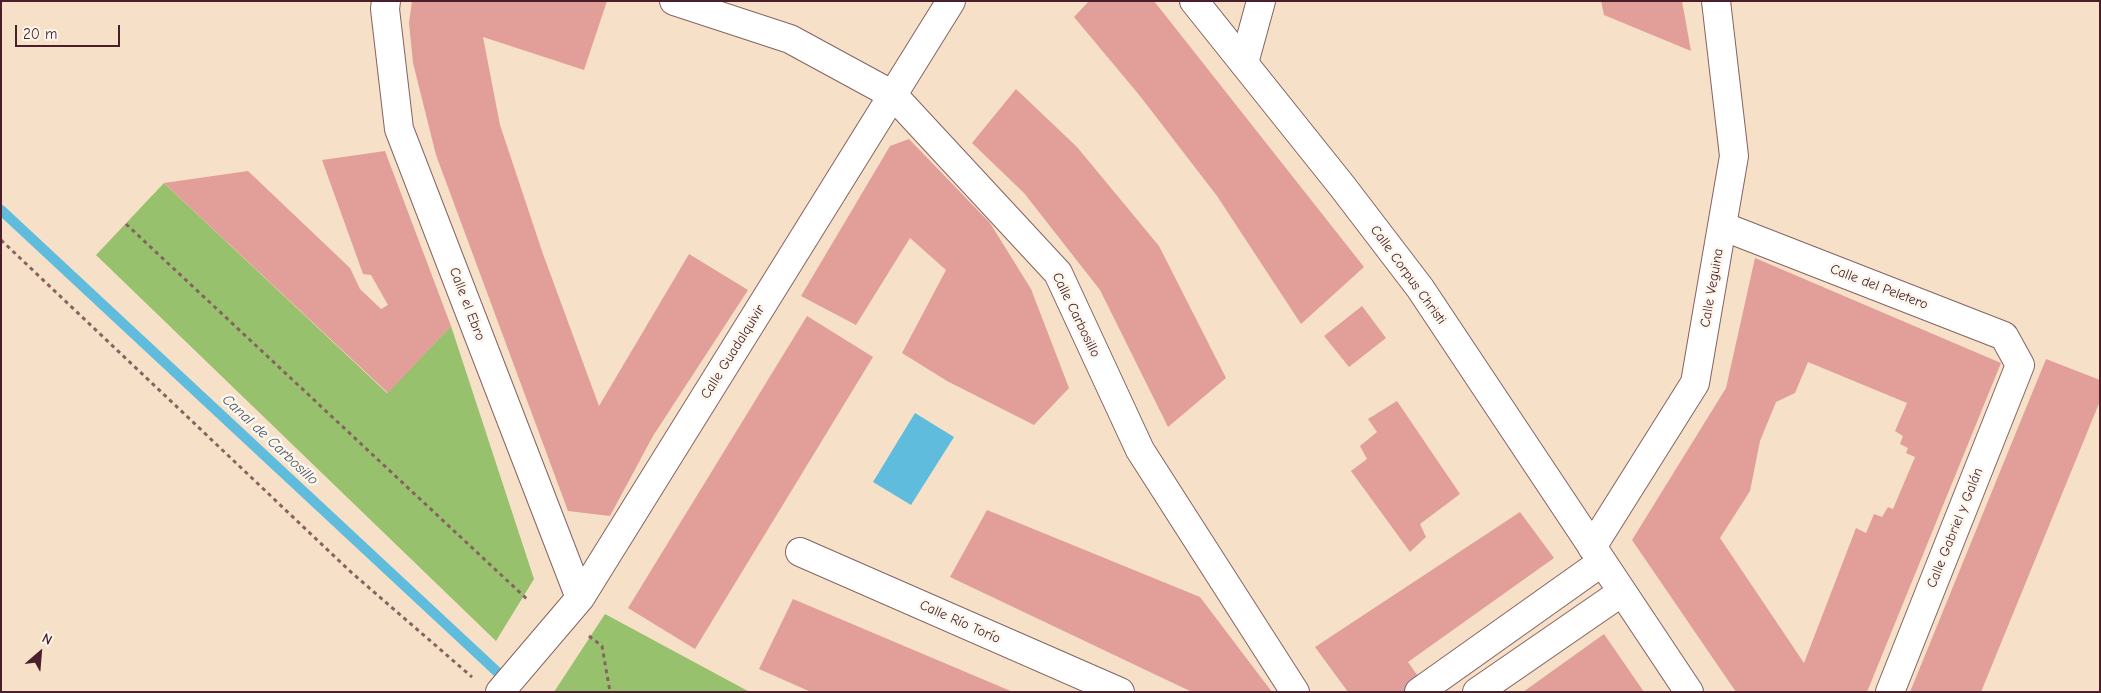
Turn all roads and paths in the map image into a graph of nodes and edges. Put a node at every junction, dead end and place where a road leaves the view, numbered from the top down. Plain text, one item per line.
1 (386, 1) edge
2 (674, 1) edge
3 (951, 1) edge
4 (1194, 1) edge
5 (1261, 1) edge
6 (1716, 1) edge
7 (1244, 63) junction
8 (893, 95) junction
9 (126, 224) dead end
10 (1722, 226) junction
11 (1, 240) edge
12 (2020, 365) joint
13 (800, 552) dead end
14 (1597, 554) junction
15 (1622, 592) junction
16 (580, 598) junction
17 (529, 601) dead end
18 (584, 633) dead end
19 (474, 679) dead end
20 (500, 692) edge
21 (610, 692) edge
22 (1120, 692) edge
23 (1295, 692) edge
24 (1419, 692) edge
25 (1477, 692) edge
26 (1689, 692) edge
27 (1890, 692) edge

1 - 16 street, Calle el Ebro
2 - 8 street, Calle Carbosillo
3 - 8 street, Calle Guadalquivir
4 - 7 street, Calle Corpus Christi
5 - 7 street
6 - 10 street, Calle Veguina
7 - 14 street, Calle Corpus Christi
8 - 16 street, Calle Guadalquivir
8 - 23 street, Calle Carbosillo
9 - 17 path
10 - 12 street, Calle del Peletero
10 - 14 street, Calle Veguina
11 - 19 path
12 - 27 street, Calle Gabriel y Galán
13 - 22 street, Calle Río Torío
14 - 15 street, Calle Corpus Christi
14 - 24 street
15 - 25 street
15 - 26 street, Calle Corpus Christi
16 - 20 street, Calle Guadalquivir
18 - 21 path

